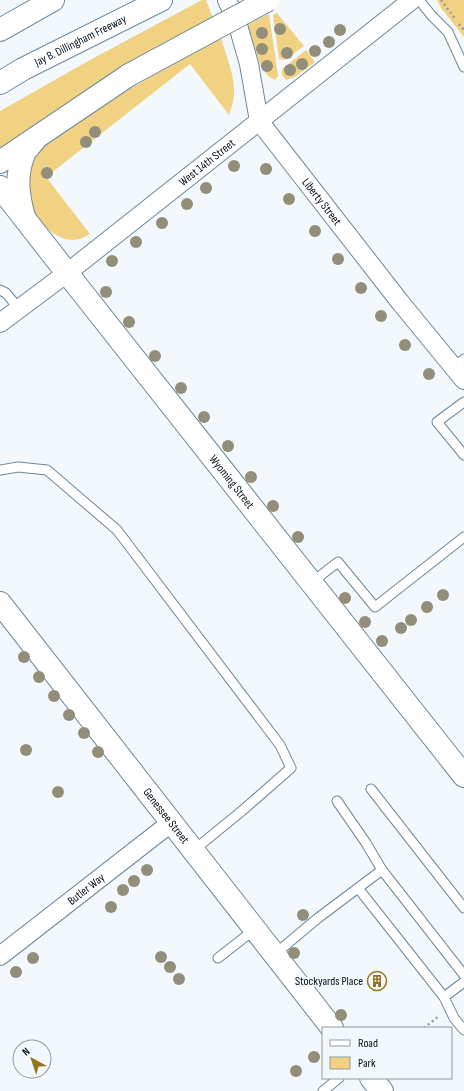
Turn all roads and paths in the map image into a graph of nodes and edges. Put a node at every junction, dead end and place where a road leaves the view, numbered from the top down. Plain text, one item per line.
1 (53, 0) edge
2 (161, 0) edge
3 (227, 0) edge
4 (268, 0) edge
5 (412, 0) edge
6 (419, 0) edge
7 (441, 0) edge
8 (0, 30) edge
9 (464, 30) edge
10 (464, 67) edge
11 (0, 83) edge
12 (259, 121) junction
13 (38, 137) junction
14 (0, 162) edge
15 (0, 187) edge
16 (24, 217) junction
17 (67, 273) junction
18 (0, 290) edge
19 (19, 309) junction
20 (0, 323) edge
21 (460, 369) edge
22 (464, 402) edge
23 (464, 455) edge
24 (0, 470) edge
25 (464, 536) edge
26 (311, 583) junction
27 (0, 603) edge
28 (464, 776) edge
29 (371, 789) dead end
30 (337, 801) dead end
31 (172, 822) junction
32 (194, 850) junction
33 (382, 870) junction
34 (358, 888) junction
35 (464, 908) edge
36 (255, 929) junction
37 (275, 954) junction
38 (0, 956) edge
39 (218, 958) dead end
40 (464, 975) edge
41 (464, 982) edge
42 (444, 997) junction
43 (442, 1014) dead end
44 (331, 1027) edge
45 (425, 1027) edge
46 (464, 1030) edge
47 (338, 1079) edge
48 (372, 1079) edge
49 (322, 1091) edge
50 (382, 1091) edge

1 - 8 main road
2 - 11 main road, Jay B. Dillingham Freeway
3 - 12 street, Liberty Street
4 - 13 main road, bridge
5 - 12 street, West 14th Street
6 - 10 lane
7 - 9 path
12 - 17 street, West 14th Street
12 - 21 street, Liberty Street
13 - 14 main road
13 - 16 main road
15 - 16 main road, Wyoming Street
16 - 17 main road, Wyoming Street
17 - 19 street, West 14th Street
17 - 26 main road, Wyoming Street
18 - 19 lane
19 - 20 street, West 14th Street
22 - 23 lane
24 - 32 lane
25 - 26 lane
26 - 28 main road, Wyoming Street
27 - 31 main road, Genessee Street
29 - 35 lane
30 - 33 lane
31 - 32 main road, Genessee Street
31 - 38 street, Butler Way
32 - 36 main road, Genessee Street
33 - 34 lane
33 - 40 lane
34 - 37 lane
34 - 42 lane
36 - 37 main road, Genessee Street
36 - 39 lane
37 - 44 main road, Genessee Street
41 - 42 lane
42 - 46 lane
43 - 45 path
47 - 49 lane
48 - 50 main road

